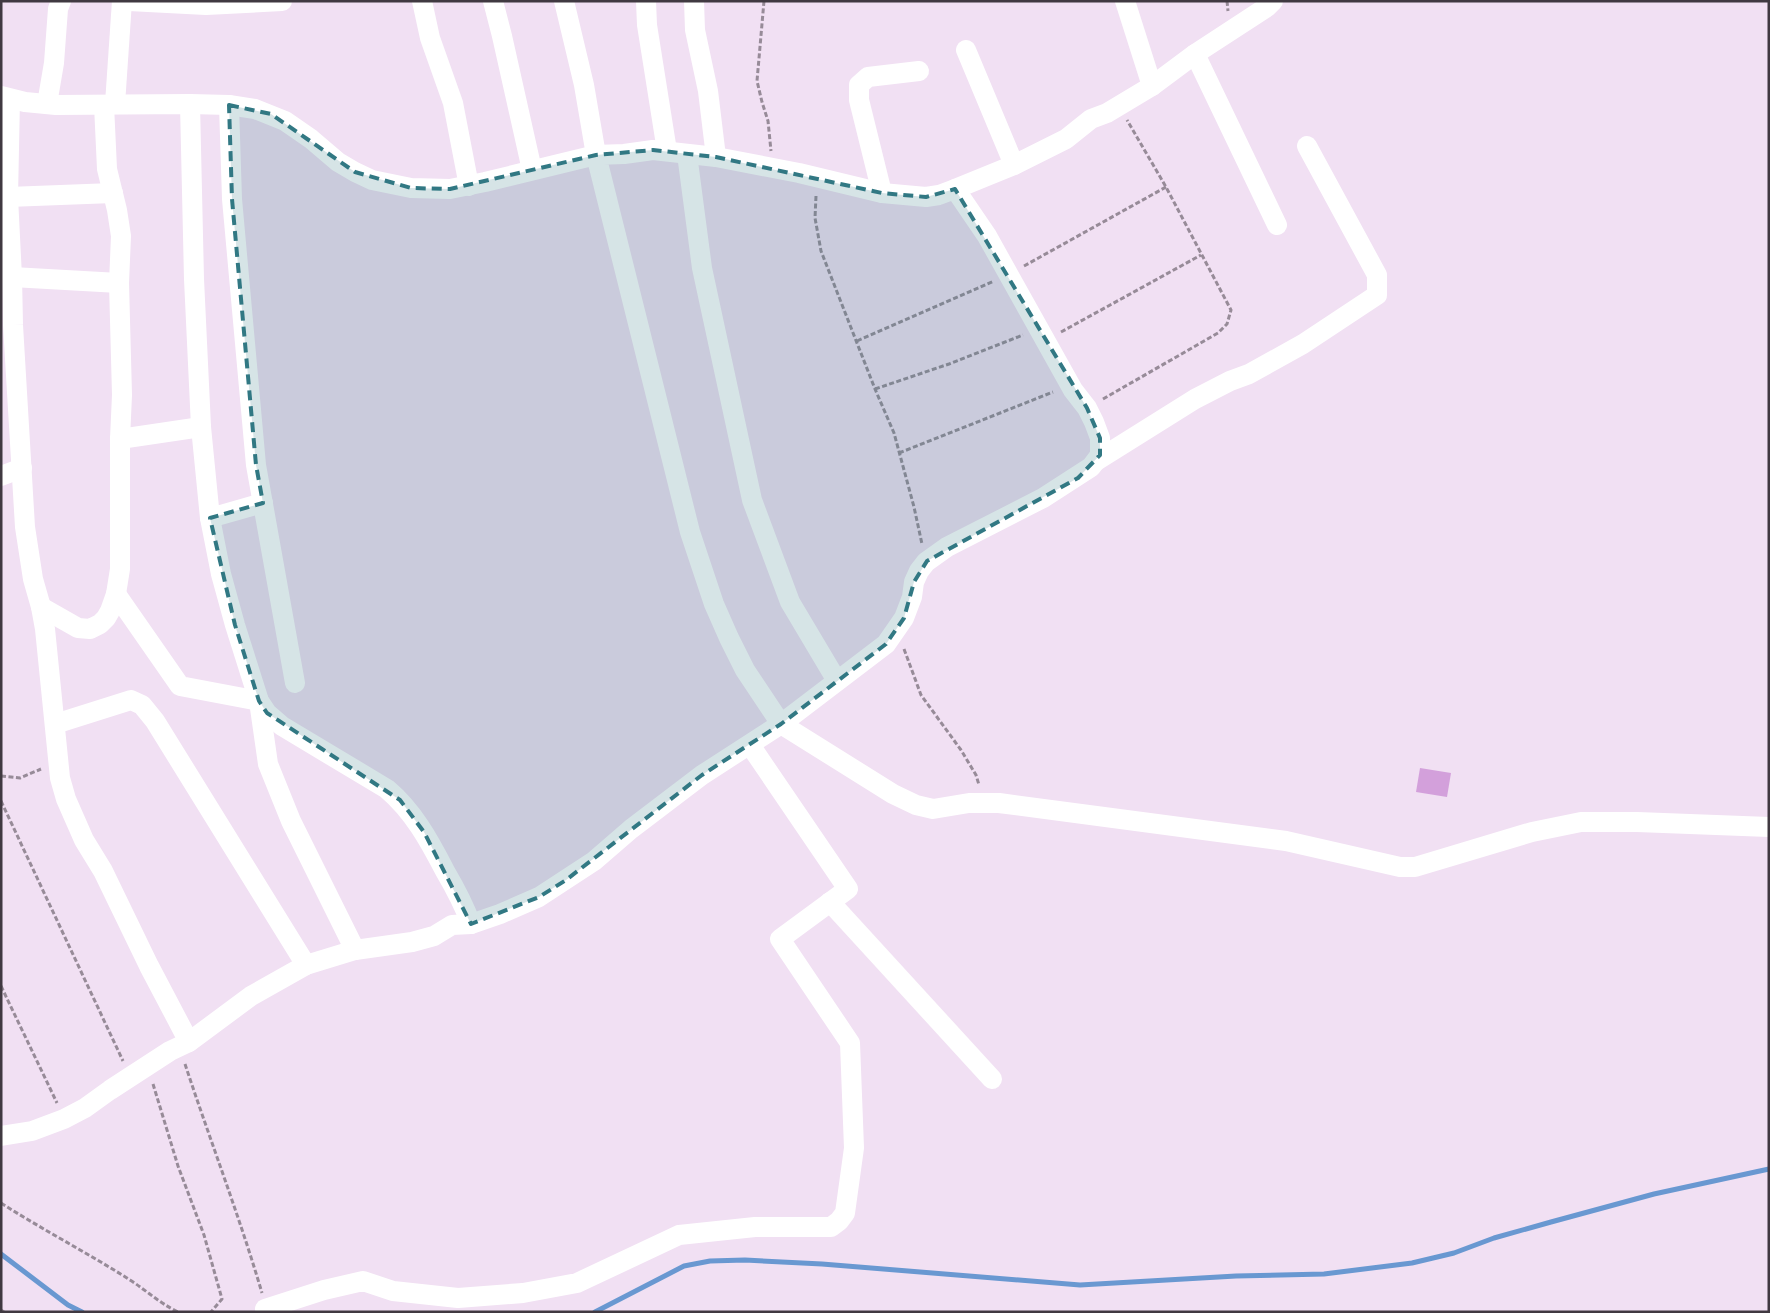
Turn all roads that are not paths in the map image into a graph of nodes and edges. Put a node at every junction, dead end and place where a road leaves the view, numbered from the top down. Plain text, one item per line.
1 (61, 1) edge
2 (122, 1) edge
3 (129, 1) edge
4 (422, 1) edge
5 (493, 1) edge
6 (564, 1) edge
7 (646, 1) edge
8 (694, 1) edge
9 (1125, 1) edge
10 (1273, 1) edge
11 (273, 2) edge
12 (206, 3) edge
13 (966, 50) dead end
14 (1195, 54) junction
15 (919, 71) dead end
16 (1152, 86) junction
17 (6, 98) edge
18 (47, 104) junction
19 (190, 104) junction
20 (109, 105) junction
21 (229, 105) junction
22 (1307, 146) dead end
23 (667, 151) junction
24 (596, 154) junction
25 (687, 154) junction
26 (716, 157) junction
27 (1014, 165) junction
28 (532, 170) junction
29 (469, 186) junction
30 (956, 189) junction
31 (882, 193) junction
32 (113, 194) junction
33 (8, 197) junction
34 (1277, 225) dead end
35 (12, 277) junction
36 (119, 283) junction
37 (201, 427) junction
38 (120, 439) junction
39 (1096, 461) junction
40 (22, 468) junction
41 (1, 476) edge
42 (263, 503) junction
43 (210, 518) junction
44 (116, 594) junction
45 (41, 607) junction
46 (837, 681) junction
47 (294, 683) dead end
48 (258, 701) junction
49 (55, 724) junction
50 (781, 724) junction
51 (750, 745) junction
52 (1769, 827) edge
53 (830, 902) junction
54 (470, 924) junction
55 (355, 950) junction
56 (306, 965) junction
57 (184, 1044) junction
58 (992, 1079) dead end
59 (1, 1136) edge
60 (265, 1309) road end

1 - 18 street
2 - 20 street
3 - 12 street
4 - 29 street
5 - 28 street
6 - 24 street
7 - 23 street
8 - 26 street
9 - 16 street
10 - 14 street
11 - 12 street
13 - 27 street
14 - 16 street
14 - 34 street
15 - 31 street
16 - 27 street
17 - 18 street
17 - 33 street
18 - 20 street
19 - 20 street
19 - 21 street
19 - 37 street
20 - 32 street
21 - 29 street
21 - 42 street
22 - 39 street
23 - 24 street
23 - 25 street
24 - 28 street
24 - 50 street
25 - 26 street
25 - 46 street
26 - 31 street
27 - 30 street
28 - 29 street
30 - 31 street
30 - 39 street
32 - 33 street
32 - 36 street
33 - 35 street
35 - 36 street
35 - 40 street
36 - 38 street
37 - 38 street
37 - 43 street
38 - 44 street
39 - 46 street
40 - 41 street
40 - 45 street
42 - 43 street
42 - 47 street
43 - 48 street
44 - 45 street
44 - 48 street
45 - 49 street
46 - 50 street
48 - 54 street
48 - 55 street
49 - 56 street
49 - 57 street
50 - 51 street
50 - 52 street
51 - 53 street
51 - 54 street
53 - 58 street
53 - 60 street
54 - 55 street
55 - 56 street
56 - 57 street
57 - 59 street

